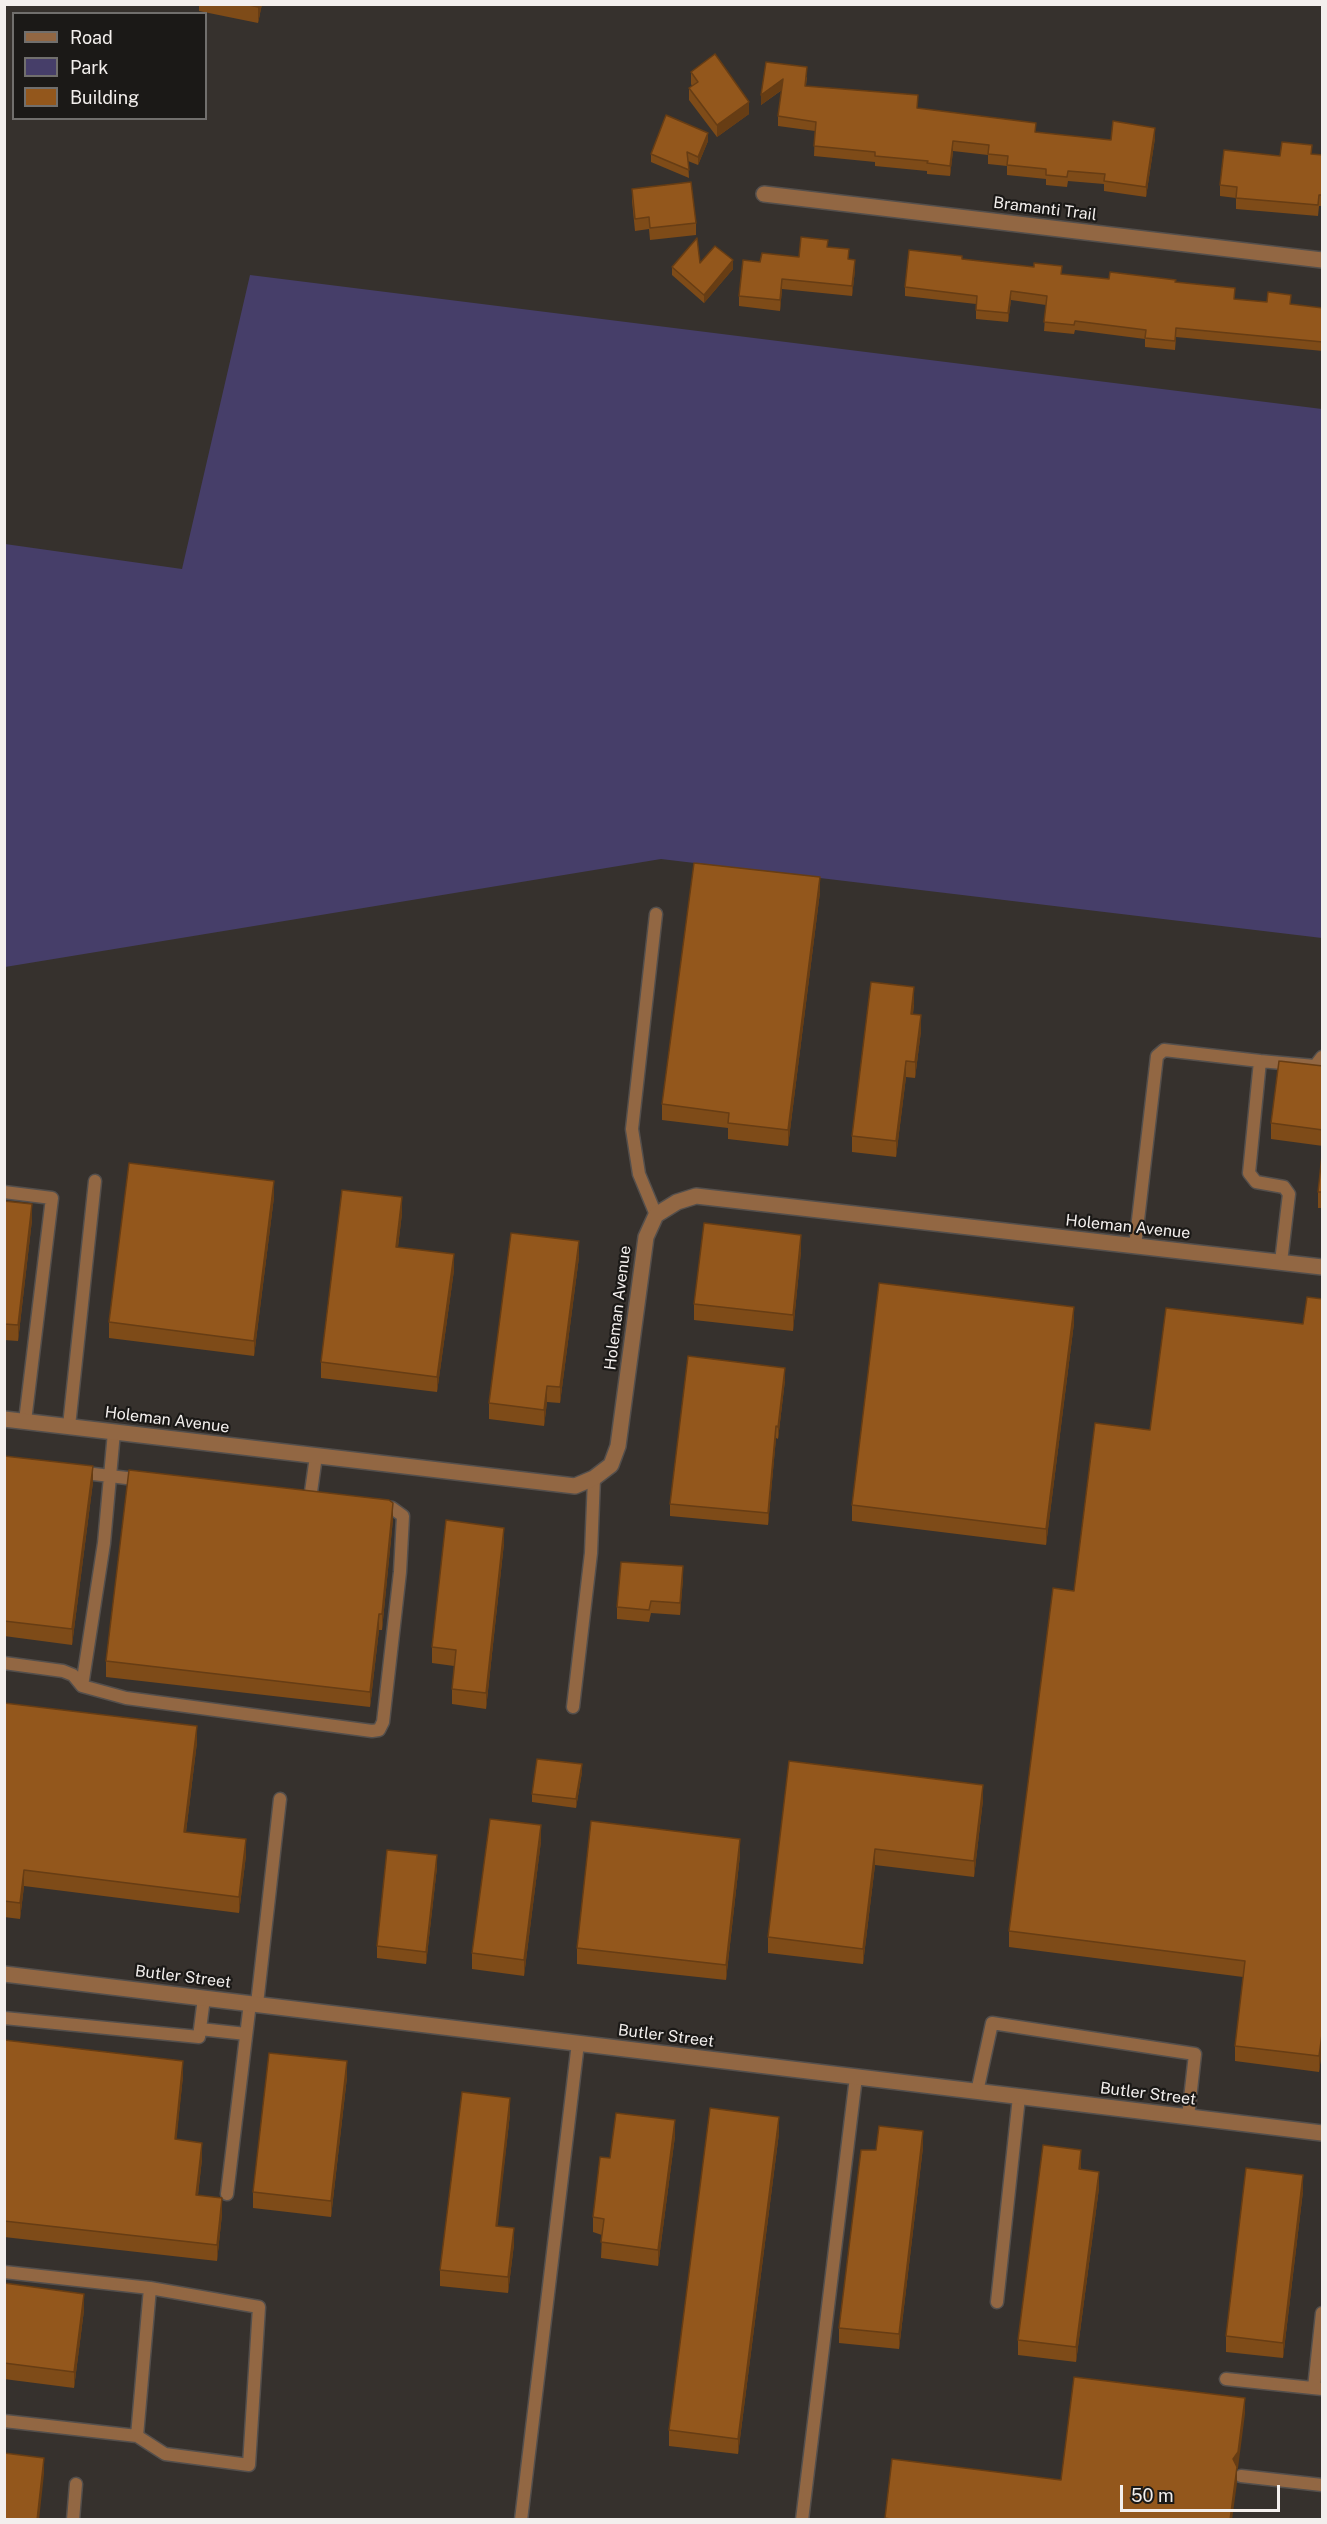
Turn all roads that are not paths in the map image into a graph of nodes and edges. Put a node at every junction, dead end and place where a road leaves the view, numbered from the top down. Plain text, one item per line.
1 (764, 194) dead end
2 (1323, 261) edge
3 (656, 914) dead end
4 (1323, 1057) edge
5 (1260, 1061) junction
6 (95, 1182) dead end
7 (4, 1192) edge
8 (656, 1215) junction
9 (1135, 1246) junction
10 (1281, 1262) junction
11 (1323, 1267) edge
12 (4, 1419) edge
13 (25, 1421) junction
14 (69, 1426) junction
15 (114, 1432) junction
16 (316, 1456) junction
17 (59, 1469) edge
18 (111, 1476) junction
19 (594, 1478) junction
20 (156, 1482) edge
21 (310, 1499) edge
22 (369, 1505) edge
23 (4, 1663) edge
24 (82, 1686) junction
25 (573, 1707) dead end
26 (280, 1799) dead end
27 (4, 1974) edge
28 (204, 1998) junction
29 (253, 2004) junction
30 (4, 2018) edge
31 (200, 2029) junction
32 (246, 2034) junction
33 (578, 2043) junction
34 (856, 2078) junction
35 (977, 2092) junction
36 (1019, 2097) junction
37 (1188, 2117) junction
38 (1323, 2133) edge
39 (226, 2194) dead end
40 (4, 2272) edge
41 (150, 2288) junction
42 (997, 2302) dead end
43 (1323, 2313) edge
44 (1226, 2379) dead end
45 (1318, 2389) edge
46 (4, 2421) edge
47 (137, 2436) junction
48 (1241, 2476) dead end
49 (76, 2484) dead end
50 (1323, 2485) edge
51 (73, 2520) edge
52 (520, 2520) edge
53 (802, 2520) edge

1 - 2 street, Bramanti Trail
3 - 8 lane
4 - 5 lane
5 - 9 lane
5 - 10 lane
6 - 14 lane
7 - 13 lane
8 - 9 street, Holeman Avenue
8 - 19 street, Holeman Avenue
9 - 10 street, Holeman Avenue
10 - 11 street, Holeman Avenue
12 - 13 street, Holeman Avenue
13 - 14 street, Holeman Avenue
14 - 15 street, Holeman Avenue
15 - 16 street, Holeman Avenue
15 - 18 lane
16 - 19 street, Holeman Avenue
16 - 21 lane
17 - 18 lane
18 - 20 lane
18 - 24 lane
19 - 25 lane
22 - 24 lane
23 - 24 lane
26 - 29 lane
27 - 28 street, Butler Street
28 - 29 street, Butler Street
28 - 31 lane
29 - 32 lane
29 - 33 street, Butler Street
30 - 31 lane
31 - 32 lane
32 - 39 lane
33 - 34 street, Butler Street
33 - 52 lane
34 - 35 street, Butler Street
34 - 53 lane
35 - 36 street, Butler Street
35 - 37 lane
36 - 37 street, Butler Street
36 - 42 lane
37 - 38 street, Butler Street
40 - 41 lane
41 - 47 lane
41 - 47 lane
43 - 45 lane
44 - 45 lane
46 - 47 lane
48 - 50 lane
49 - 51 lane

